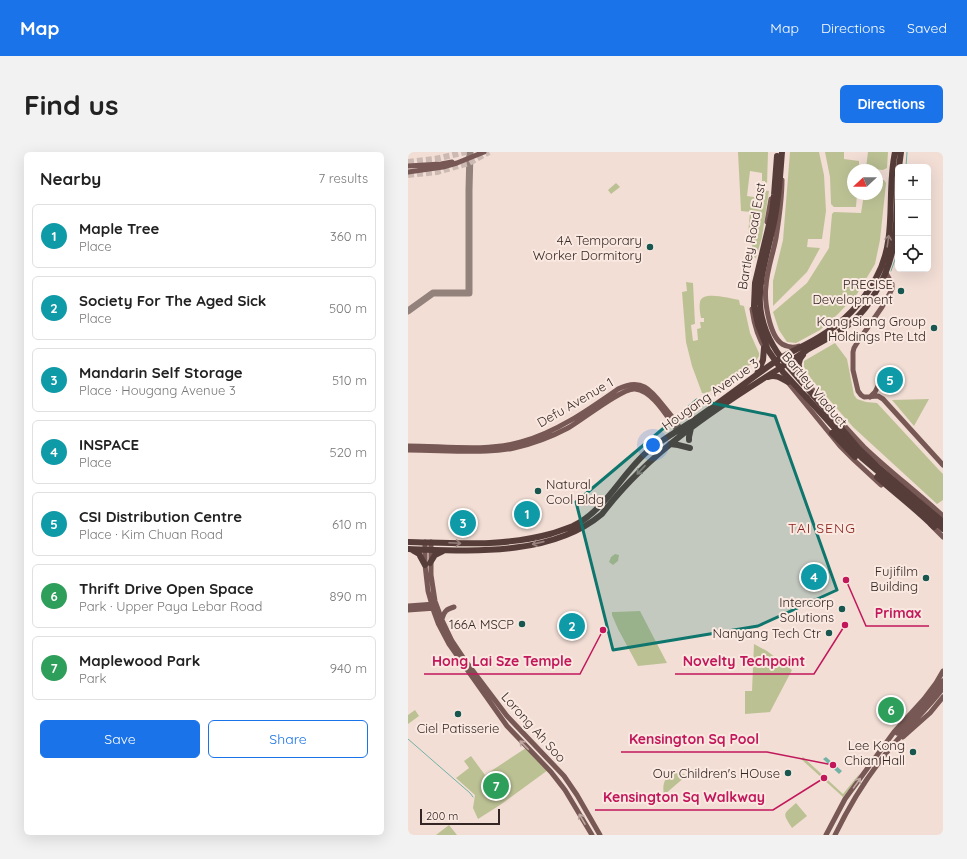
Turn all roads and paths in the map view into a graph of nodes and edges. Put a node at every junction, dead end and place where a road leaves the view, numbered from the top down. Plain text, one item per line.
1 (477, 152) edge
2 (484, 152) edge
3 (774, 152) edge
4 (778, 152) edge
5 (783, 152) edge
6 (895, 152) edge
7 (901, 152) edge
8 (899, 164) edge
9 (408, 166) edge
10 (408, 172) edge
11 (895, 174) edge
12 (895, 196) edge
13 (767, 219) junction
14 (778, 222) junction
15 (893, 228) junction
16 (886, 280) junction
17 (753, 288) junction
18 (766, 290) junction
19 (764, 348) junction
20 (806, 348) junction
21 (783, 357) junction
22 (788, 362) junction
23 (774, 363) junction
24 (778, 369) junction
25 (802, 377) junction
26 (758, 378) junction
27 (788, 382) junction
28 (878, 386) dead end
29 (870, 397) junction
30 (806, 398) junction
31 (691, 428) junction
32 (680, 432) junction
33 (689, 440) dead end
34 (670, 444) junction
35 (408, 446) edge
36 (690, 448) dead end
37 (408, 450) edge
38 (943, 465) edge
39 (943, 516) edge
40 (943, 522) edge
41 (934, 527) junction
42 (943, 529) edge
43 (943, 537) edge
44 (408, 542) edge
45 (428, 542) junction
46 (409, 549) edge
47 (427, 550) junction
48 (444, 550) junction
49 (428, 564) junction
50 (428, 590) junction
51 (418, 605) junction
52 (408, 606) edge
53 (435, 606) junction
54 (454, 607) dead end
55 (408, 610) edge
56 (442, 620) junction
57 (943, 670) edge
58 (943, 680) edge
59 (943, 688) edge
60 (943, 697) edge
61 (499, 711) junction
62 (887, 753) junction
63 (873, 761) junction
64 (592, 835) edge
65 (600, 835) edge
66 (826, 835) edge
67 (835, 835) edge

1 - 9 main road
2 - 10 main road
3 - 13 main road, Bartley Road East
4 - 30 highway, Bartley Viaduct, bridge
5 - 14 main road, Bartley Road East
5 - 40 highway, Bartley Viaduct, bridge
6 - 11 highway, Hougang Avenue 3
7 - 8 highway
12 - 15 highway, Hougang Avenue 3
13 - 14 main road
13 - 17 main road, Bartley Road East
14 - 18 main road, Bartley Road East
15 - 16 highway, Hougang Avenue 3
20 -> 15 highway, Hougang Avenue 3
16 - 20 highway, Hougang Avenue 3
16 - 29 main road
17 - 18 main road
17 - 19 main road, Bartley Road East
18 - 20 main road, Bartley Road East
19 - 23 main road, Bartley Road East
19 - 26 highway
20 - 21 highway, Hougang Avenue 3
20 - 22 highway, Hougang Avenue 3
20 - 25 highway
21 - 22 main road
21 - 23 highway, Hougang Avenue 3
22 - 24 highway, Hougang Avenue 3
22 - 25 main road
23 - 24 main road, Bartley Road East
23 - 26 highway, Hougang Avenue 3
24 - 26 highway, Hougang Avenue 3
24 - 27 main road, Bartley Road East
25 - 39 main road
26 - 27 highway
26 - 31 highway, Hougang Avenue 3
26 - 32 highway, Hougang Avenue 3
27 - 41 main road, Bartley Road East
28 - 29 main road
29 - 38 main road
30 - 41 highway
30 - 42 highway, Bartley Viaduct
31 - 32 highway, Hougang Avenue 3
31 - 33 highway
32 - 34 highway, Hougang Avenue 3
32 - 35 main road, Defu Avenue 1
32 - 37 main road, Defu Avenue 1
45 -> 32 highway, Hougang Avenue 3
34 - 36 highway
34 -> 48 highway, Hougang Avenue 3
41 - 43 main road, Bartley Road East
44 - 45 highway, Hougang Avenue 3
45 - 47 main road, Lorong Ah Soo
46 - 47 highway, Hougang Avenue 3
46 - 49 highway
47 - 48 highway, Hougang Avenue 3
47 - 49 main road, Lorong Ah Soo
48 - 49 highway
49 - 50 main road, Lorong Ah Soo
49 - 53 main road, Lorong Ah Soo
50 - 51 main road
50 - 53 main road, Lorong Ah Soo
51 - 52 main road
51 - 53 main road
53 - 55 main road
53 - 56 main road, Lorong Ah Soo
53 - 61 main road, Lorong Ah Soo
54 - 56 main road
56 - 61 main road, Lorong Ah Soo
57 - 63 main road
58 - 63 main road
59 - 62 main road
60 - 62 main road
64 -> 61 main road, Lorong Ah Soo
61 - 65 main road, Lorong Ah Soo
62 - 67 main road
66 -> 63 main road

